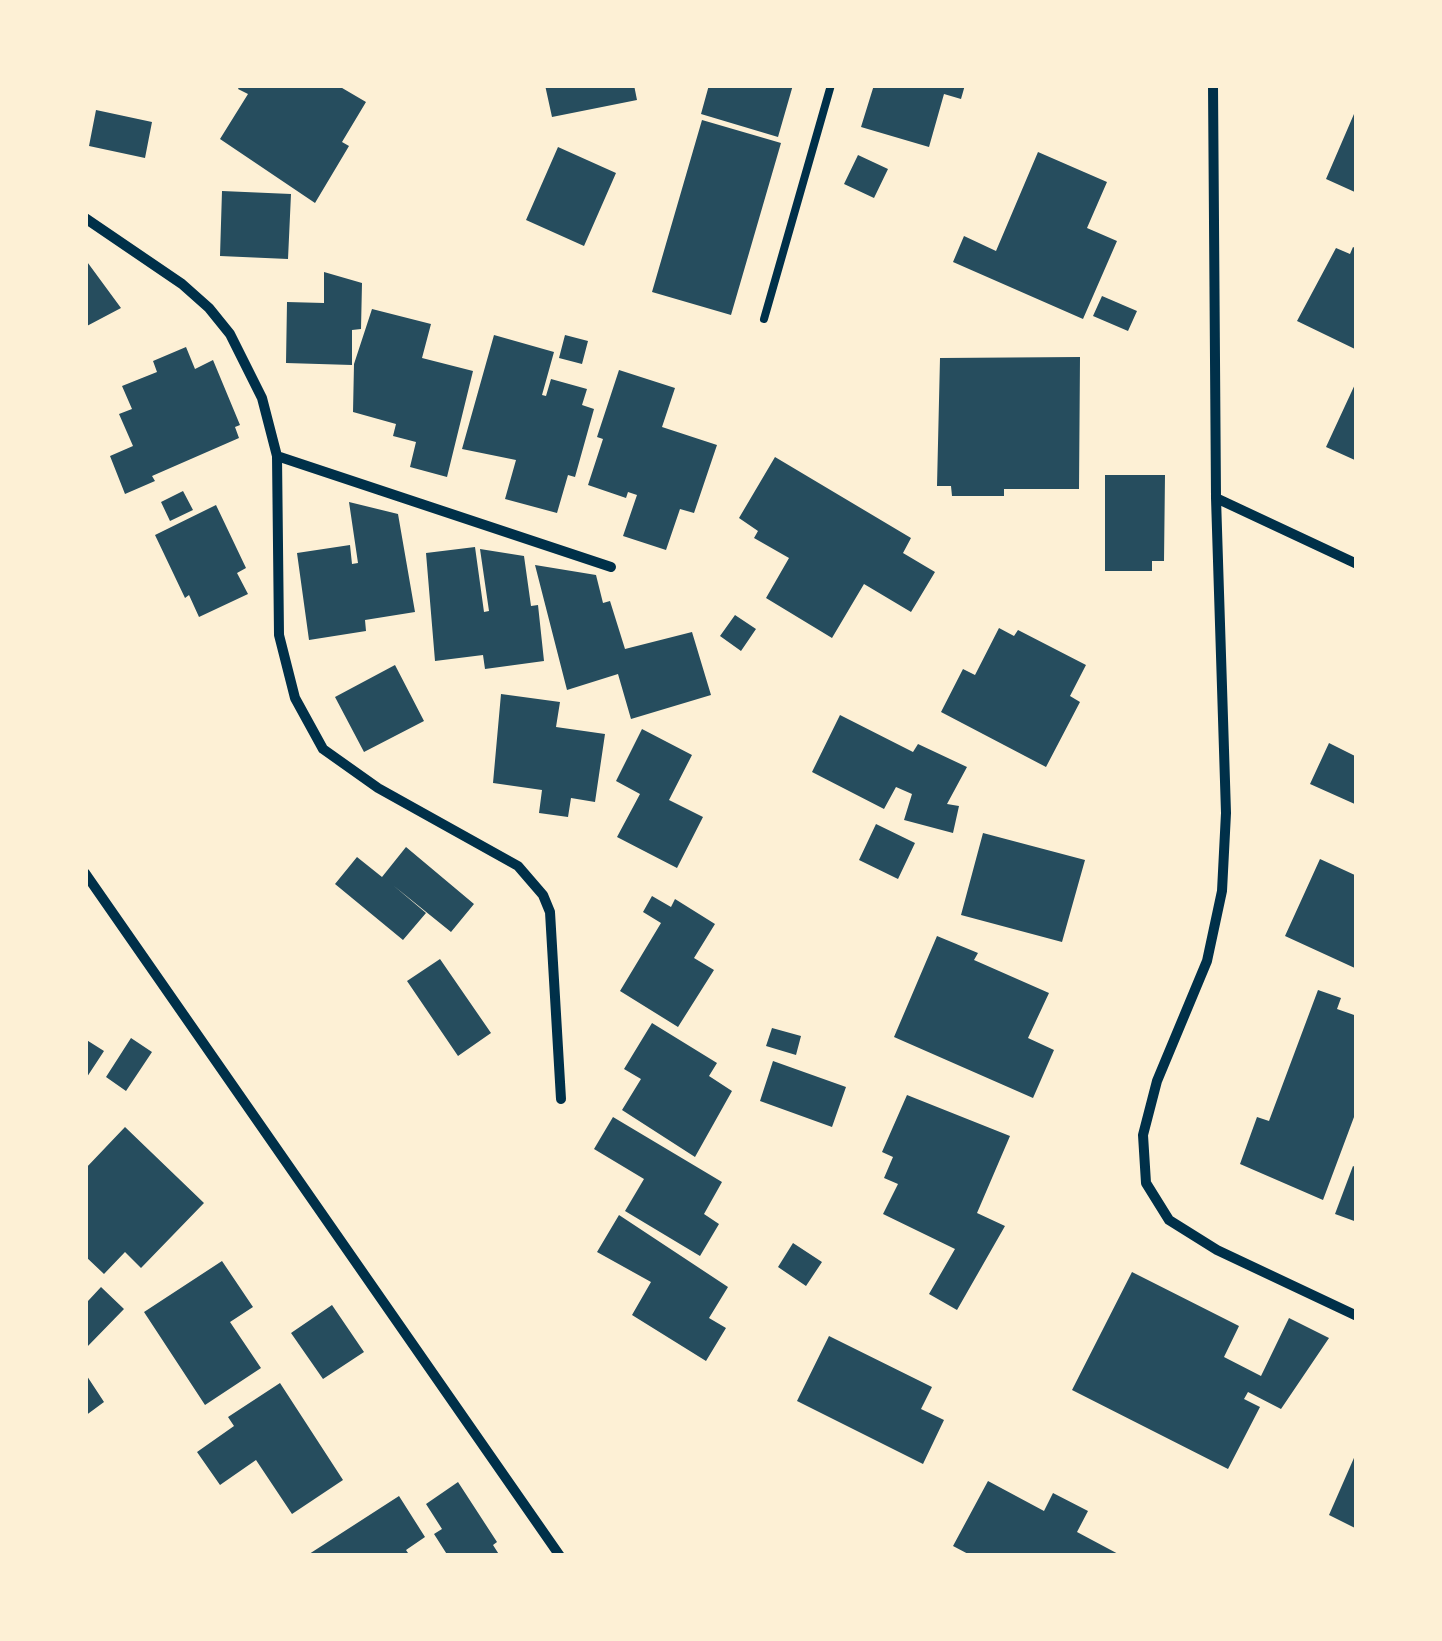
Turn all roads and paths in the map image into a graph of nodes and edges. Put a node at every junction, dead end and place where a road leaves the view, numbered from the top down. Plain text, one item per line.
1 (831, 85) edge
2 (1213, 85) edge
3 (85, 218) edge
4 (764, 319) dead end
5 (277, 456) junction
6 (1216, 498) junction
7 (1357, 564) edge
8 (611, 567) dead end
9 (85, 872) edge
10 (561, 1099) dead end
11 (1357, 1316) edge
12 (560, 1556) edge

1 - 4 lane
2 - 6 street
3 - 5 street
5 - 8 street
5 - 10 street
6 - 7 street
6 - 11 street
9 - 12 street

